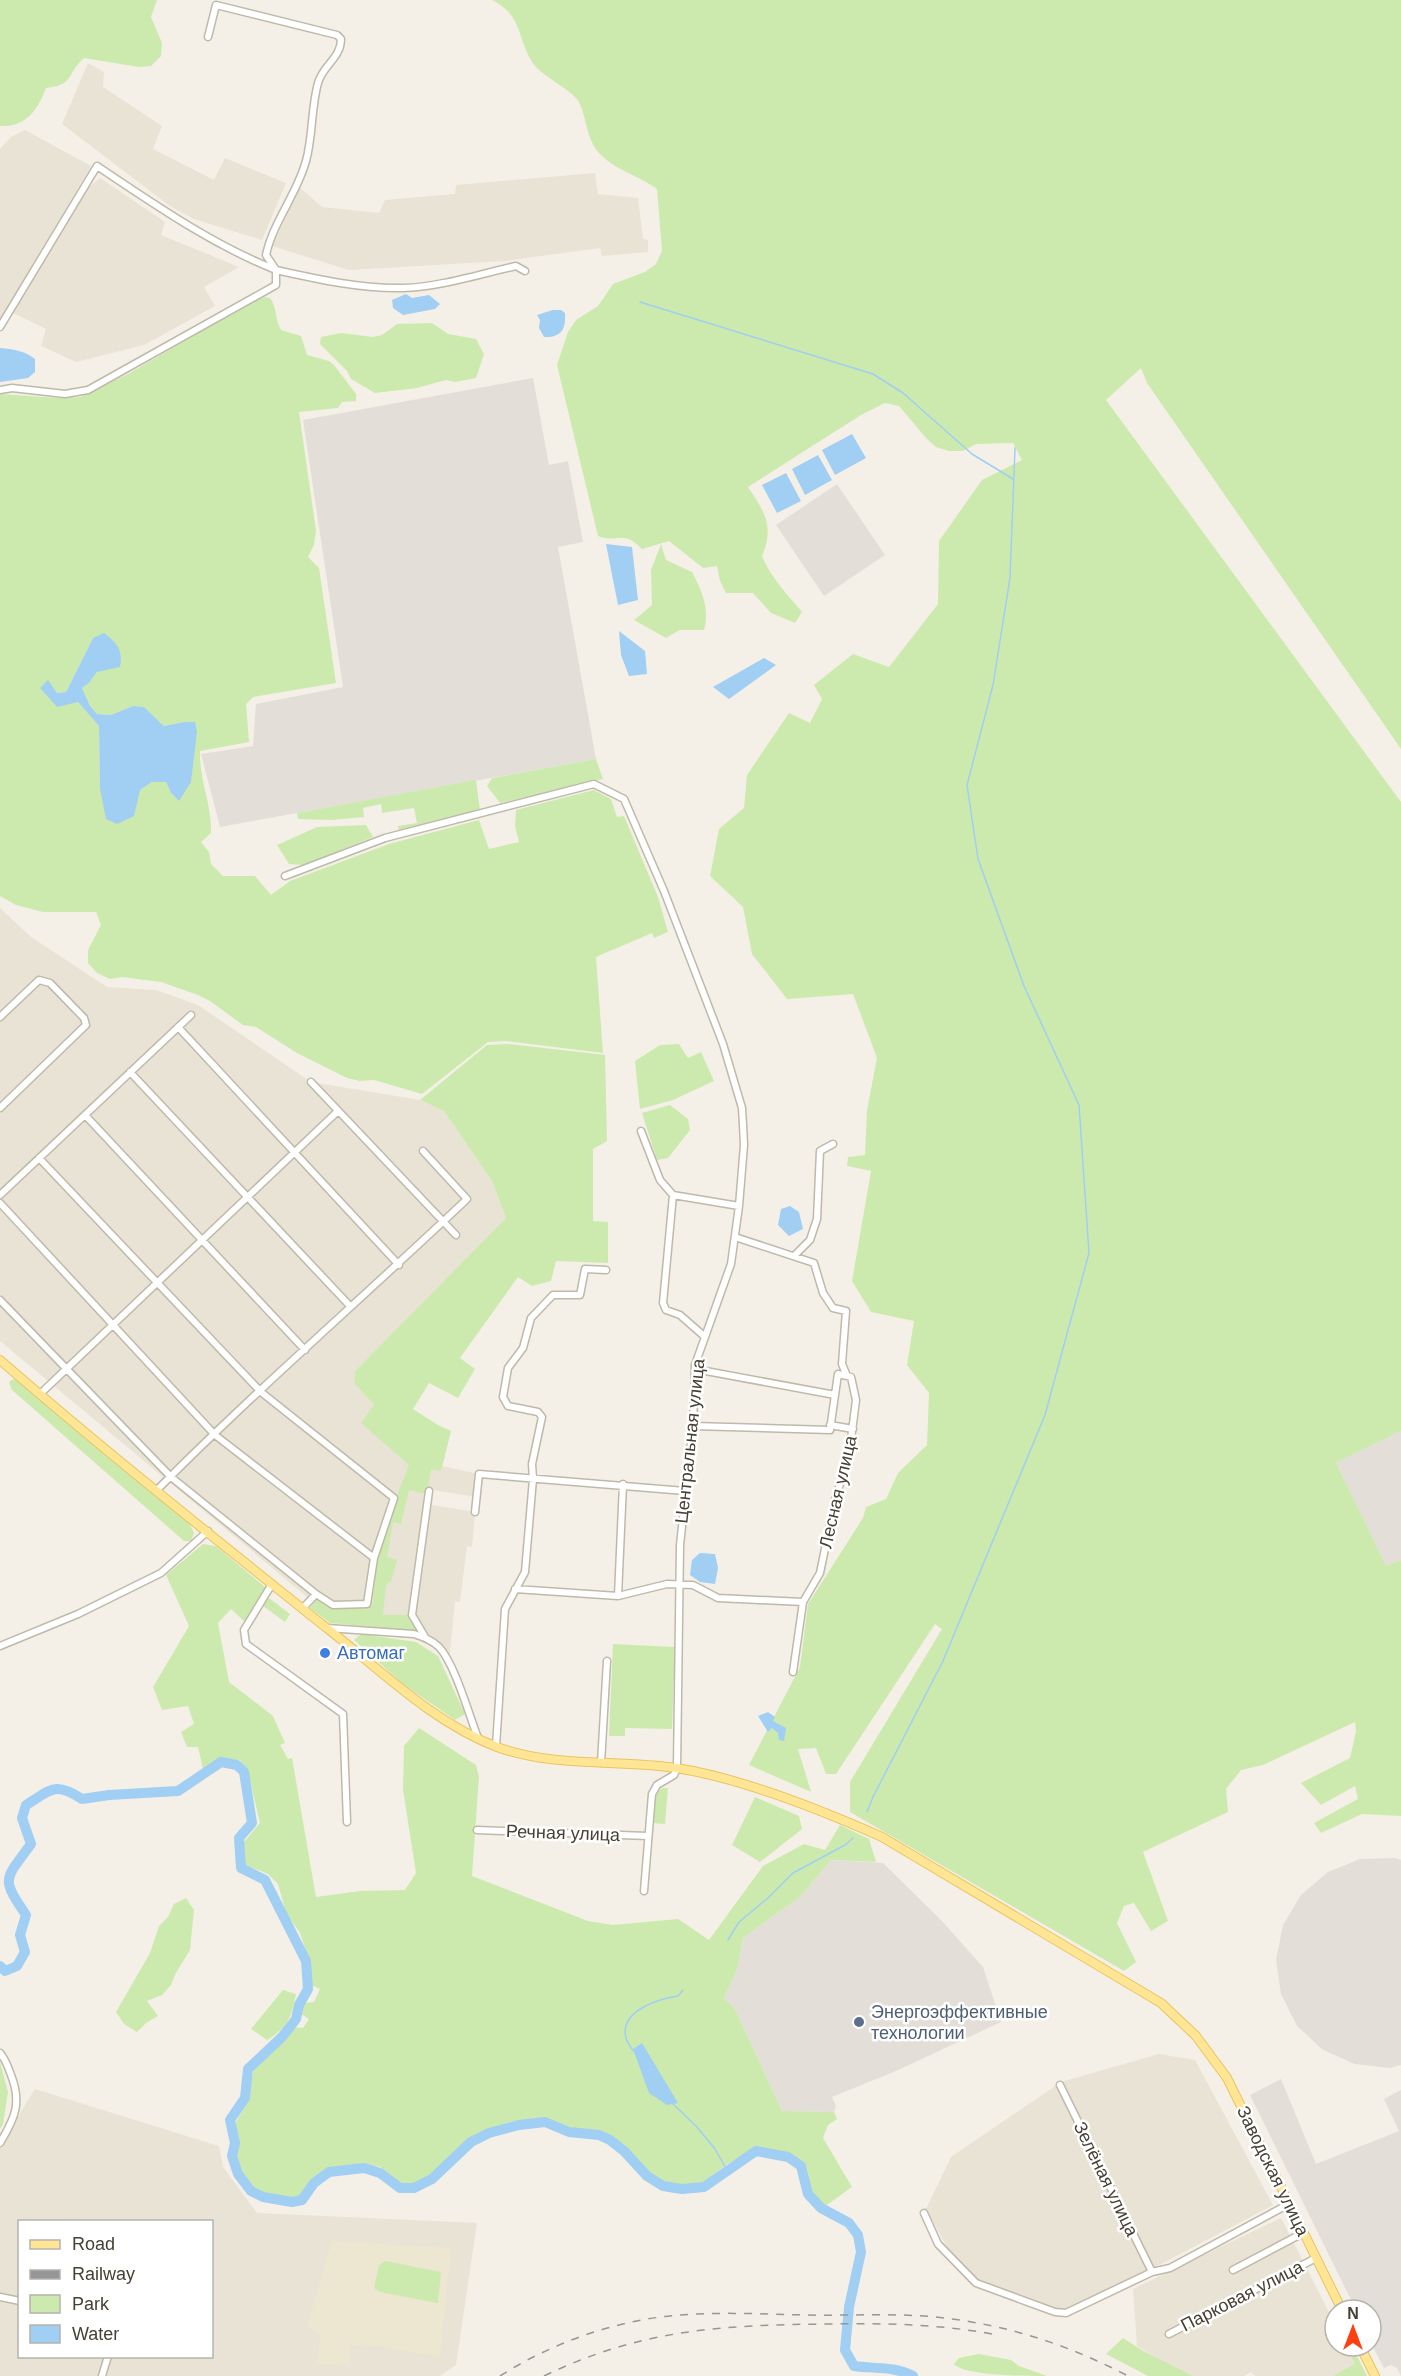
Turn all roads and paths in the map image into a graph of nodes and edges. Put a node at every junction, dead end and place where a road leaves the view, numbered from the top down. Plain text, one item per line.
1 (208, 36) dead end
2 (276, 270) junction
3 (525, 271) dead end
4 (0, 327) edge
5 (0, 390) edge
6 (285, 876) dead end
7 (191, 1014) dead end
8 (0, 1017) edge
9 (178, 1027) junction
10 (130, 1072) junction
11 (311, 1082) dead end
12 (0, 1108) edge
13 (338, 1111) junction
14 (85, 1115) junction
15 (642, 1131) dead end
16 (833, 1144) dead end
17 (423, 1151) dead end
18 (293, 1154) junction
19 (39, 1158) junction
20 (0, 1195) edge
21 (673, 1195) junction
22 (249, 1196) junction
23 (0, 1203) edge
24 (739, 1206) junction
25 (444, 1221) junction
26 (456, 1235) dead end
27 (735, 1237) junction
28 (202, 1240) junction
29 (794, 1256) junction
30 (399, 1265) junction
31 (606, 1270) dead end
32 (158, 1282) junction
33 (0, 1300) edge
34 (350, 1306) junction
35 (114, 1324) junction
36 (704, 1336) junction
37 (305, 1350) junction
38 (0, 1360) edge
39 (695, 1369) junction
40 (65, 1370) junction
41 (847, 1376) junction
42 (261, 1392) junction
43 (39, 1394) junction
44 (835, 1395) junction
45 (830, 1425) junction
46 (693, 1426) junction
47 (854, 1429) junction
48 (215, 1435) junction
49 (171, 1477) junction
50 (533, 1479) junction
51 (623, 1484) junction
52 (157, 1490) junction
53 (429, 1491) dead end
54 (685, 1491) junction
55 (475, 1512) dead end
56 (208, 1531) junction
57 (374, 1558) junction
58 (272, 1584) junction
59 (680, 1584) junction
60 (515, 1589) junction
61 (316, 1594) junction
62 (618, 1596) junction
63 (803, 1602) junction
64 (302, 1609) junction
65 (327, 1628) junction
66 (425, 1637) junction
67 (0, 1646) edge
68 (607, 1661) dead end
69 (793, 1672) dead end
70 (478, 1738) junction
71 (496, 1746) junction
72 (601, 1763) junction
73 (677, 1768) junction
74 (347, 1822) dead end
75 (477, 1830) dead end
76 (648, 1836) junction
77 (644, 1891) dead end
78 (0, 2053) edge
79 (1060, 2085) dead end
80 (0, 2143) edge
81 (1289, 2204) junction
82 (924, 2213) dead end
83 (1303, 2233) junction
84 (1316, 2258) junction
85 (1233, 2270) dead end
86 (1152, 2272) junction
87 (0, 2297) edge
88 (1336, 2298) edge
89 (18, 2301) edge
90 (1168, 2334) dead end
91 (107, 2358) edge
92 (1366, 2358) edge
93 (102, 2376) edge
94 (1375, 2376) edge

1 - 2 street
2 - 3 street
2 - 4 street
2 - 5 street
6 - 24 street, Центральная улица
7 - 9 street
8 - 12 street
9 - 10 street
9 - 18 street
10 - 14 street
10 - 22 street
11 - 13 street
13 - 18 street
13 - 25 street
14 - 19 street
14 - 28 street
15 - 21 street
16 - 29 street
17 - 25 street
18 - 22 street
18 - 30 street
19 - 20 street
19 - 32 street
21 - 24 street
21 - 36 street
22 - 28 street
22 - 34 street
23 - 35 street
24 - 27 street, Центральная улица
25 - 26 street
25 - 30 street
27 - 29 street
27 - 36 street, Центральная улица
28 - 32 street
28 - 37 street
29 - 41 street, Лесная улица
30 - 34 street
31 - 50 street
32 - 35 street
32 - 42 street
33 - 40 street
34 - 37 street
35 - 40 street
35 - 48 street
36 - 39 street, Центральная улица
37 - 42 street
38 - 43 main road, Заводская улица
39 - 44 street
39 - 46 street, Центральная улица
40 - 43 street
40 - 49 street
41 - 44 street
41 - 47 street, Лесная улица
42 - 48 street
42 - 57 street
43 - 52 main road, Заводская улица
44 - 45 street
45 - 46 street
45 - 47 street
46 - 54 street, Центральная улица
47 - 63 street, Лесная улица
48 - 49 street
48 - 57 street
49 - 52 street
49 - 61 street
50 - 51 street
50 - 55 street
50 - 60 street
51 - 54 street
51 - 62 street
52 - 56 main road, Заводская улица
53 - 66 street
54 - 59 street, Центральная улица
56 - 58 main road, Заводская улица
56 - 67 street
57 - 61 street
58 - 64 main road, Заводская улица
58 - 74 street
59 - 62 street
59 - 63 street
59 - 73 street, Центральная улица
60 - 62 street
60 - 71 street
61 - 64 street
63 - 69 street, Лесная улица
64 - 65 main road, Заводская улица
65 - 66 street
65 - 70 main road, Заводская улица
66 - 70 street
68 - 72 street
70 - 71 main road, Заводская улица
71 - 72 main road, Заводская улица
72 - 73 main road, Заводская улица
73 - 76 street
73 - 81 main road, Заводская улица
75 - 76 street, Речная улица
76 - 77 street
78 - 80 street
79 - 86 street, Зелёная улица
81 - 83 main road, Заводская улица
81 - 86 street
82 - 86 street
83 - 84 main road, Заводская улица
83 - 85 street
84 - 88 main road, Заводская улица
84 - 90 street, Парковая улица
87 - 89 street
91 - 93 street
92 - 94 main road

